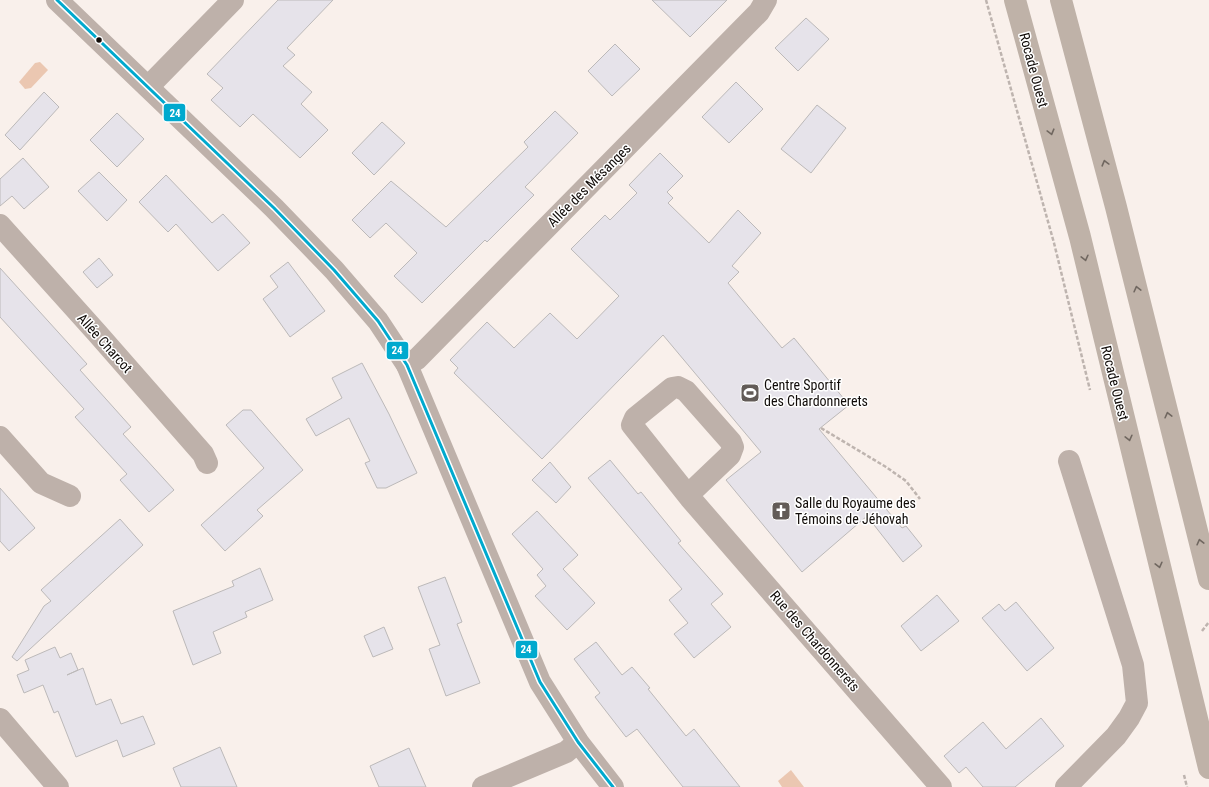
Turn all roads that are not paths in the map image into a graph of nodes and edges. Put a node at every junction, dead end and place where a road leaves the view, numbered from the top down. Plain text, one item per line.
1 (57, 0) edge
2 (233, 0) edge
3 (766, 0) edge
4 (1015, 0) edge
5 (1061, 0) edge
6 (148, 87) junction
7 (0, 226) edge
8 (407, 365) junction
9 (0, 437) edge
10 (1069, 461) dead end
11 (207, 463) dead end
12 (688, 494) junction
13 (70, 496) dead end
14 (1209, 580) edge
15 (0, 719) edge
16 (578, 742) junction
17 (1209, 766) edge
18 (58, 787) edge
19 (483, 787) edge
20 (613, 787) edge
21 (942, 787) edge
22 (1066, 787) edge

1 - 6 street
2 - 6 street
3 - 8 street, Allée des Mésanges
4 -> 17 main road, Rocade Ouest
14 -> 5 main road
6 - 8 street
7 - 11 street, Allée Charcot
8 - 16 street
9 - 13 street
10 - 22 street
12 - 12 street, Rue des Chardonnerets
12 - 21 street, Rue des Chardonnerets
15 - 18 street
16 - 19 street
16 - 20 street

